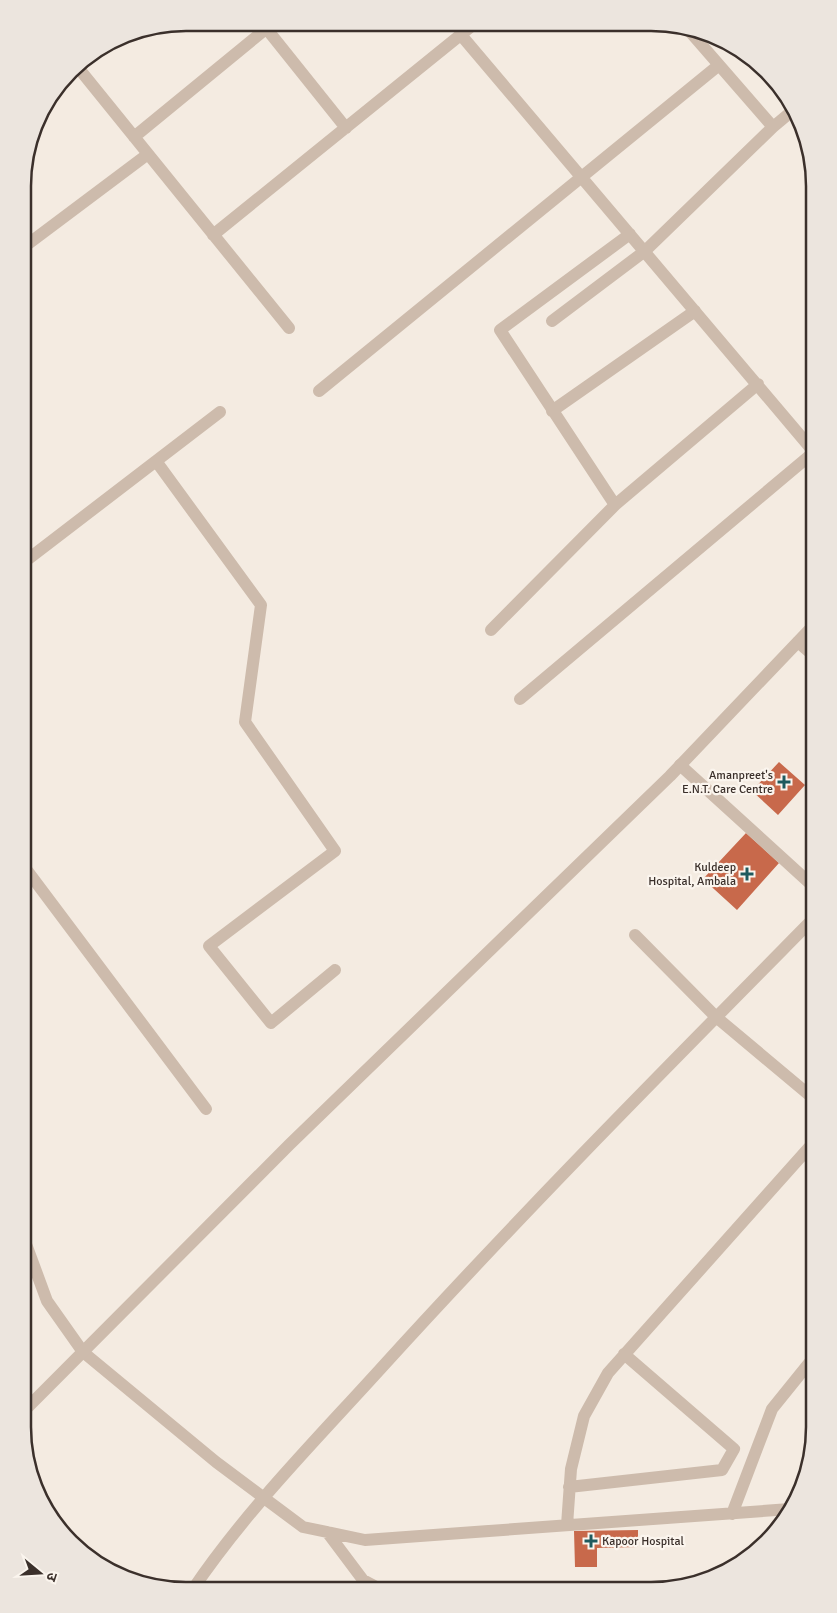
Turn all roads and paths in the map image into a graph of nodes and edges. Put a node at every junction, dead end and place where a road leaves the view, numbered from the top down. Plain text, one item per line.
1 (465, 31) edge
2 (259, 32) edge
3 (272, 32) edge
4 (461, 35) junction
5 (695, 38) edge
6 (719, 65) junction
7 (81, 73) edge
8 (788, 114) edge
9 (773, 127) junction
10 (346, 128) junction
11 (134, 137) junction
12 (148, 154) junction
13 (582, 177) junction
14 (630, 234) junction
15 (213, 235) junction
16 (31, 242) edge
17 (645, 251) junction
18 (695, 311) junction
19 (552, 321) dead end
20 (289, 328) dead end
21 (758, 384) junction
22 (319, 391) dead end
23 (552, 411) junction
24 (220, 412) dead end
25 (806, 442) edge
26 (806, 459) edge
27 (156, 461) junction
28 (615, 505) junction
29 (31, 557) edge
30 (492, 630) dead end
31 (806, 634) edge
32 (798, 642) junction
33 (806, 649) edge
34 (520, 699) dead end
35 (680, 765) junction
36 (31, 876) edge
37 (805, 879) edge
38 (805, 927) edge
39 (635, 934) dead end
40 (334, 970) dead end
41 (716, 1017) junction
42 (805, 1091) edge
43 (206, 1109) dead end
44 (805, 1152) edge
45 (31, 1258) edge
46 (82, 1352) junction
47 (624, 1354) junction
48 (805, 1368) edge
49 (31, 1403) edge
50 (569, 1487) junction
51 (264, 1498) junction
52 (781, 1511) edge
53 (732, 1514) junction
54 (566, 1525) junction
55 (327, 1532) junction
56 (198, 1582) edge
57 (367, 1582) edge

1 - 4 street
2 - 11 street
3 - 10 street
4 - 10 street
4 - 13 street
5 - 6 street
6 - 9 street
6 - 13 street
7 - 11 street
8 - 9 street
9 - 17 street
10 - 15 street
11 - 12 street
12 - 15 street
12 - 16 street
13 - 14 street
13 - 22 street
14 - 17 street
14 - 23 street
15 - 20 street
17 - 18 street
17 - 19 street
18 - 21 street
18 - 23 street
21 - 25 street
21 - 28 street
23 - 28 street
24 - 27 street
26 - 34 street
27 - 29 street
27 - 40 street
28 - 30 street
31 - 32 street
32 - 33 street
32 - 35 street
35 - 37 street
35 - 46 street
36 - 43 street
38 - 41 street
39 - 41 street
41 - 42 street
41 - 51 street
44 - 47 street
45 - 46 street
46 - 49 street
46 - 51 street
47 - 50 street
47 - 50 street
48 - 53 street
50 - 54 street
51 - 55 street
51 - 56 street
52 - 53 street
53 - 54 street
54 - 55 street
55 - 57 street

